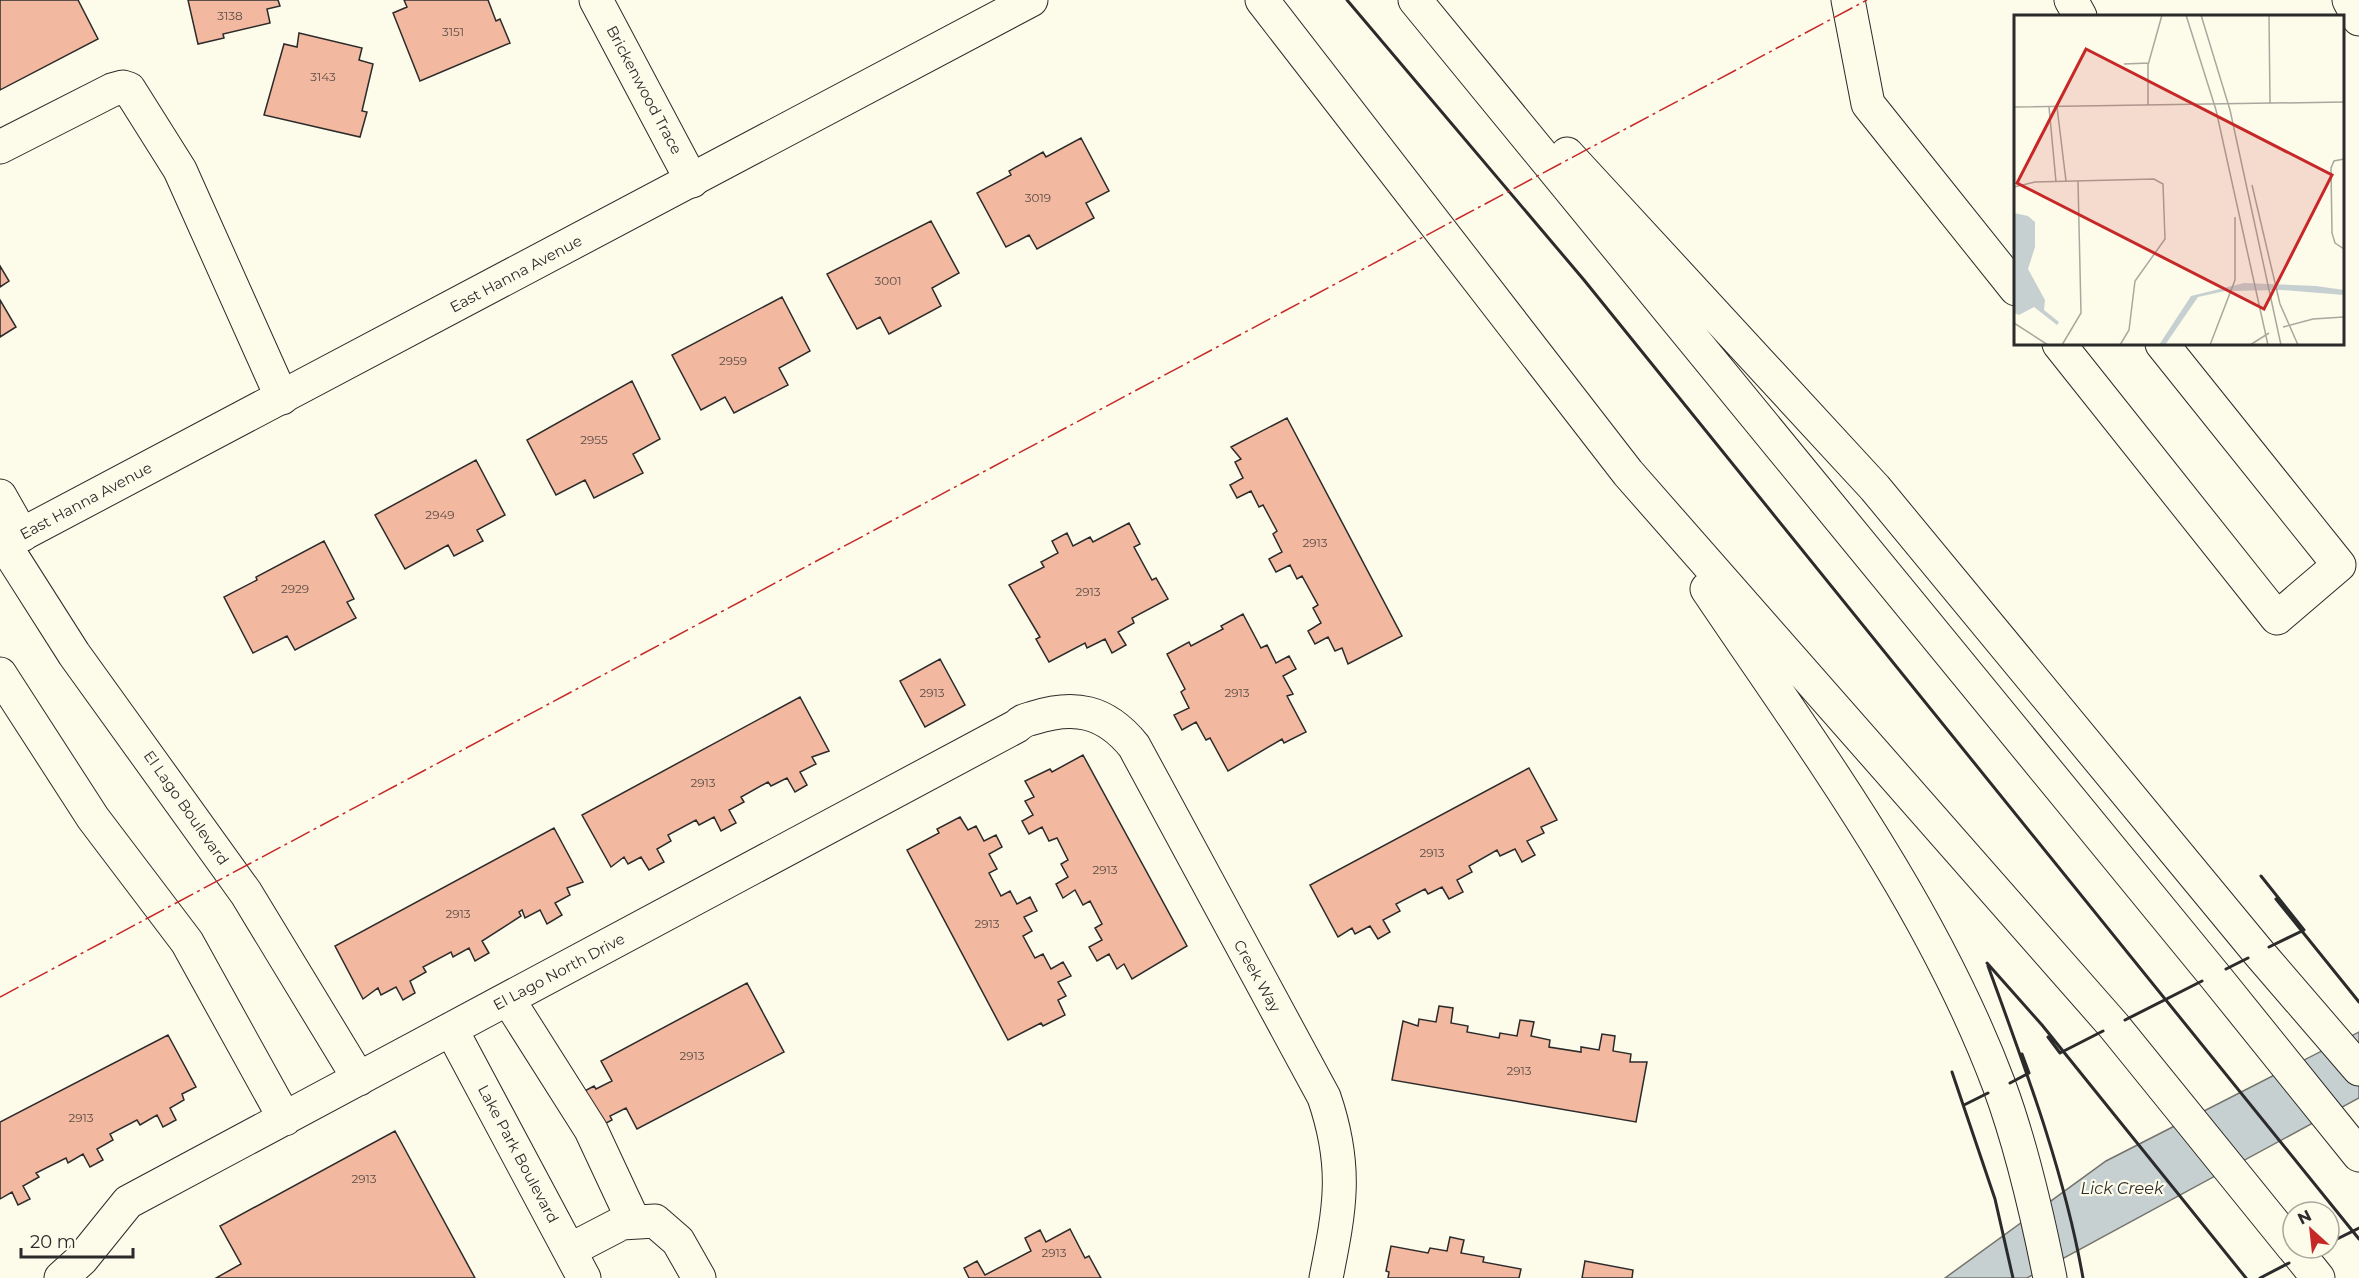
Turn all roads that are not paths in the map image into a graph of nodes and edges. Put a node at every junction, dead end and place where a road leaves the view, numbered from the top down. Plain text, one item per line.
1 (596, 0) edge
2 (1031, 0) edge
3 (1262, 0) edge
4 (1414, 0) edge
5 (1425, 0) edge
6 (1848, 0) edge
7 (2071, 0) edge
8 (2349, 0) edge
9 (2079, 15) edge
10 (2359, 20) edge
11 (0, 147) edge
12 (692, 181) junction
13 (2014, 286) edge
14 (2060, 345) edge
15 (2163, 345) edge
16 (282, 398) junction
17 (1628, 473) junction
18 (0, 496) edge
19 (9, 542) edge
20 (0, 674) edge
21 (1083, 711) joint
22 (508, 999) junction
23 (451, 1029) junction
24 (2359, 1069) edge
25 (359, 1079) junction
26 (285, 1119) junction
27 (2359, 1155) edge
28 (634, 1222) junction
29 (2281, 1231) edge
30 (577, 1264) edge
31 (61, 1278) edge
32 (699, 1278) edge
33 (1326, 1278) edge
34 (2050, 1278) edge

1 - 12 main road, Brickenwood Trace
2 - 12 main road, East Hanna Avenue
3 - 17 main road
4 - 27 main road
5 - 24 main road
6 - 13 main road
7 - 9 main road
8 - 10 main road
11 - 16 main road
12 - 16 main road, East Hanna Avenue
14 - 15 main road
16 - 19 main road, East Hanna Avenue
17 - 29 main road
17 - 34 main road
18 - 19 main road, El Lago Boulevard
19 - 25 main road, El Lago Boulevard
20 - 26 main road
21 - 22 main road, El Lago North Drive
21 - 33 main road, Creek Way
22 - 23 main road, El Lago North Drive
22 - 28 main road
23 - 25 main road, El Lago North Drive
23 - 30 main road, Lake Park Boulevard
25 - 26 main road, El Lago North Drive
26 - 31 main road, El Lago North Drive
28 - 30 main road
28 - 32 main road

